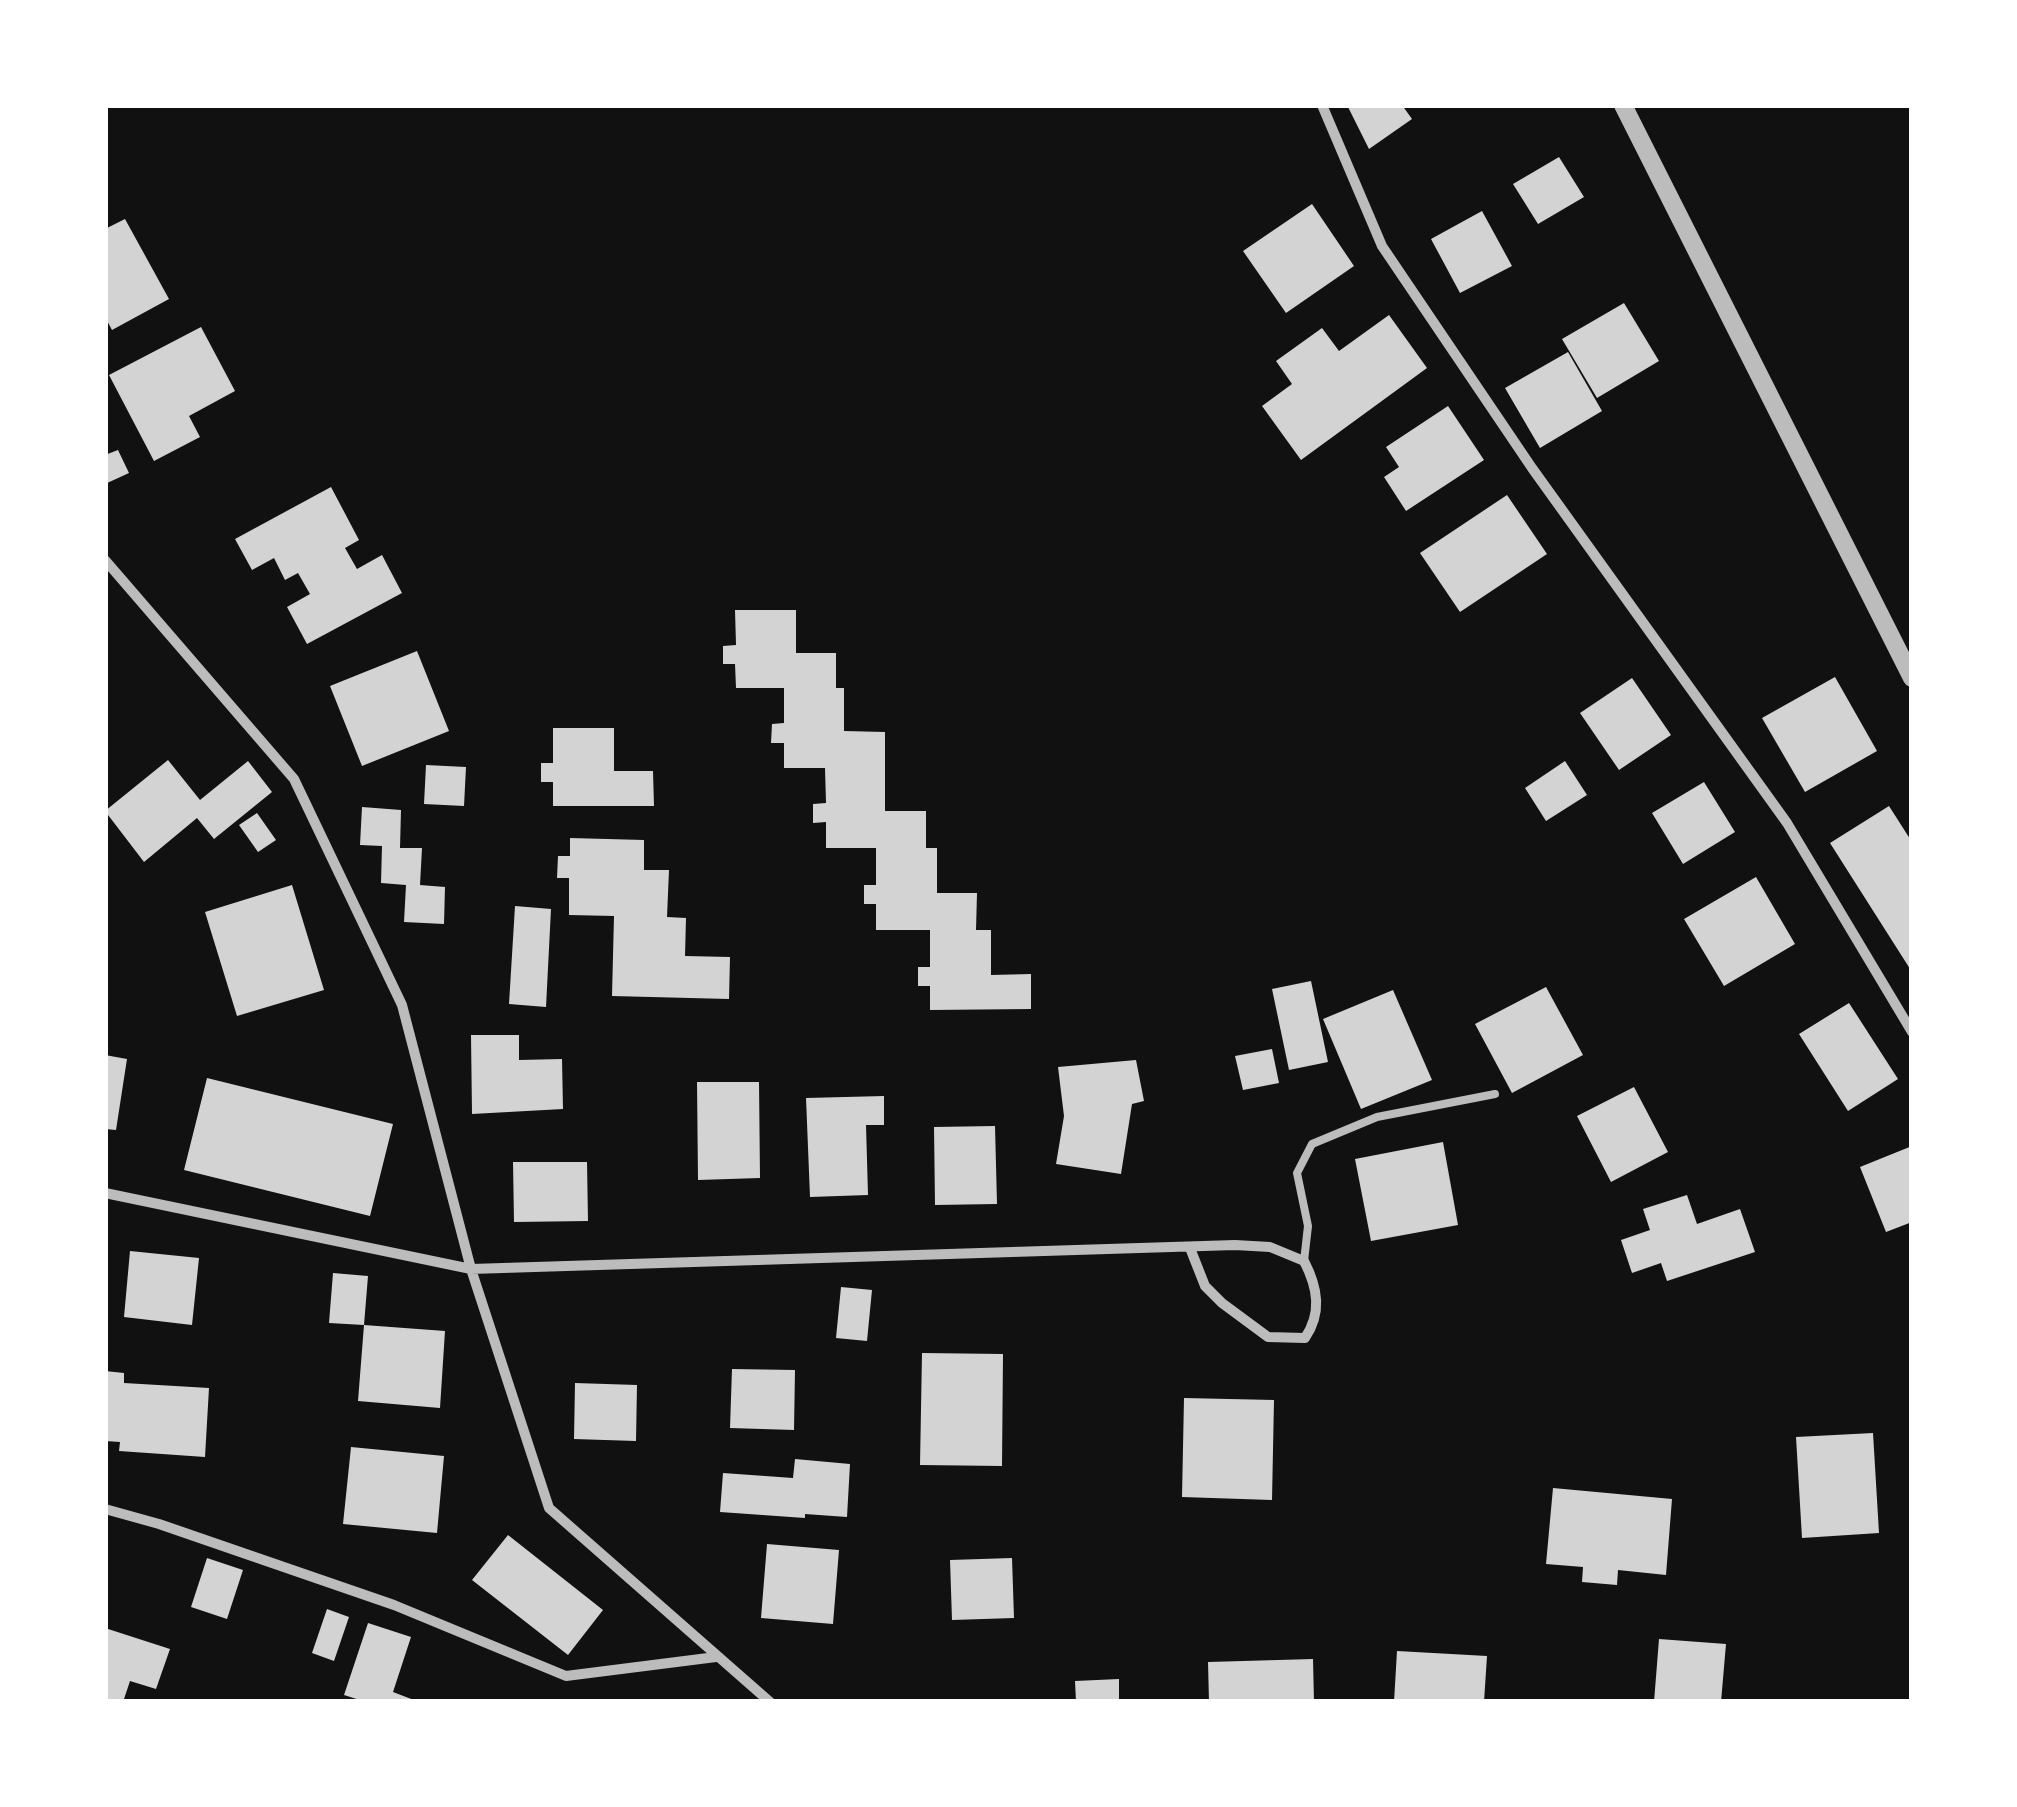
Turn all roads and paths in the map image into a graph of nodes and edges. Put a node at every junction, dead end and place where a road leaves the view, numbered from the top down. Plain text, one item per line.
1 (1322, 105) edge
2 (1623, 105) edge
3 (105, 560) edge
4 (1912, 678) edge
5 (1912, 1032) edge
6 (1495, 1094) dead end
7 (105, 1194) edge
8 (1190, 1248) junction
9 (1304, 1261) junction
10 (471, 1269) junction
11 (105, 1509) edge
12 (716, 1657) junction
13 (770, 1702) edge

1 - 5 street
2 - 4 street
3 - 10 street
6 - 9 lane
7 - 10 street
8 - 9 street
8 - 9 street
8 - 10 street
10 - 12 street
11 - 12 street
12 - 13 street

